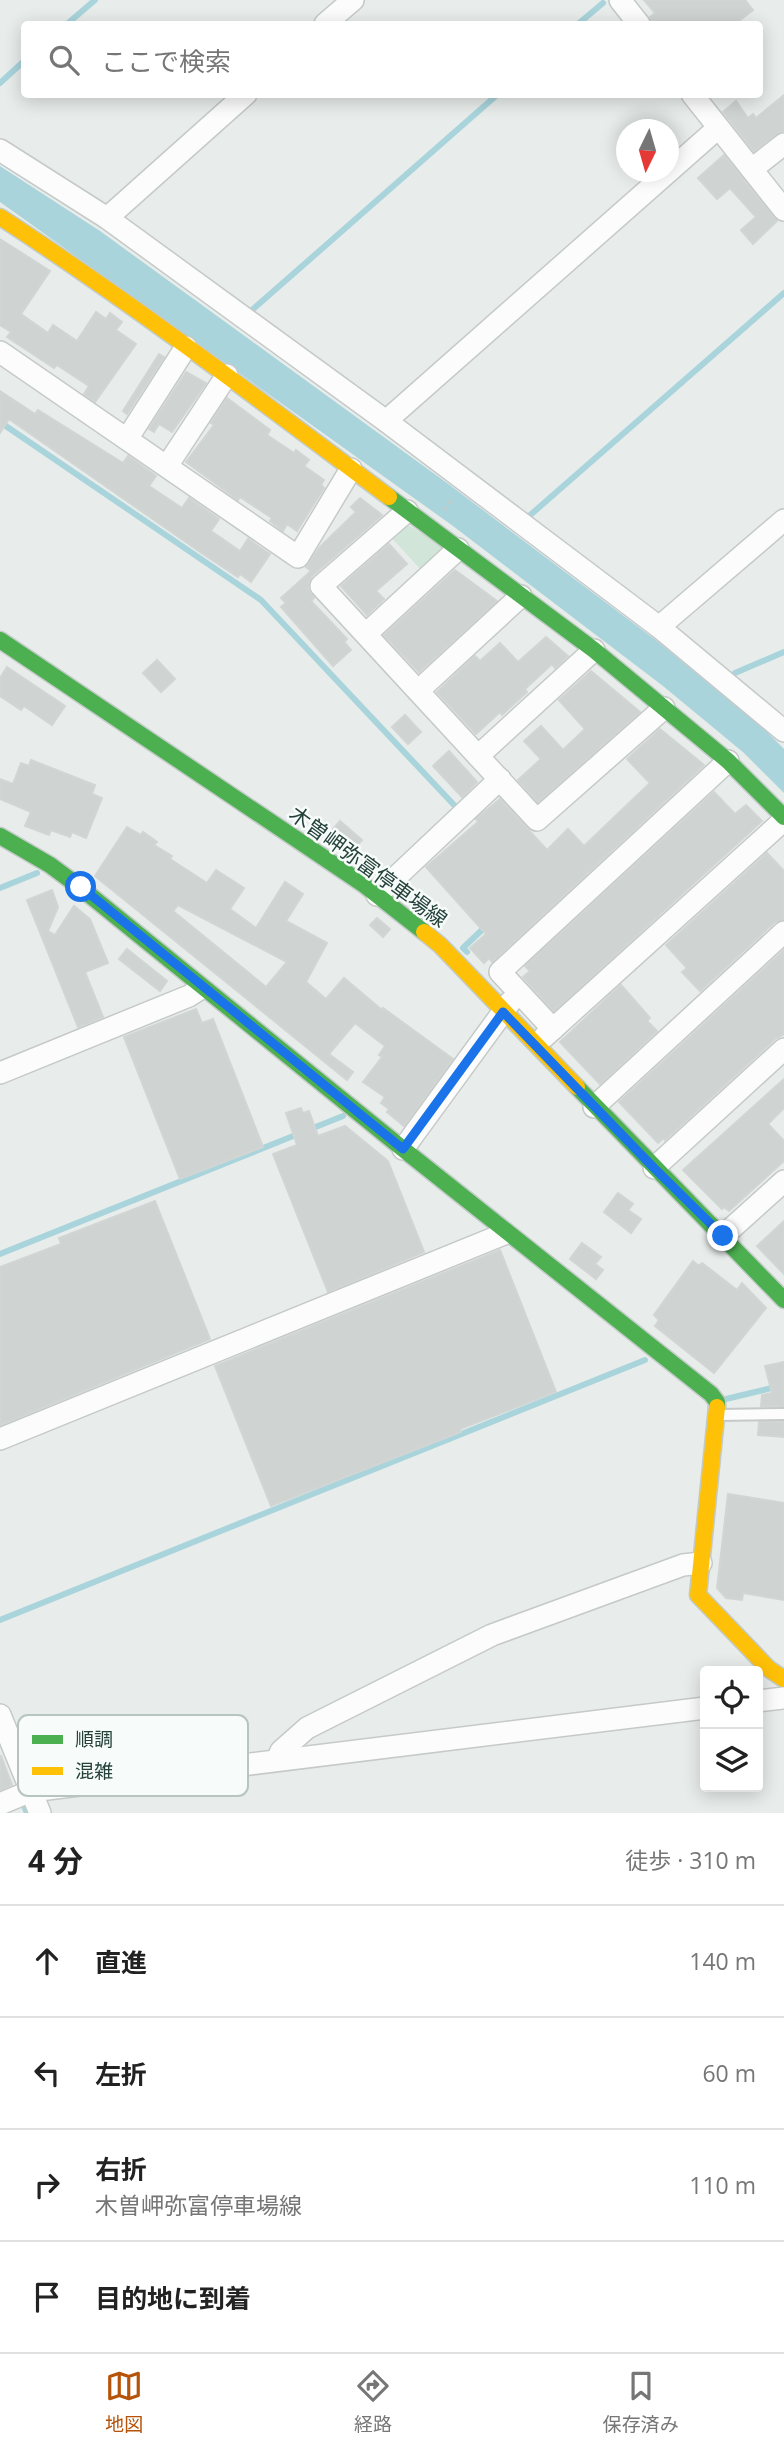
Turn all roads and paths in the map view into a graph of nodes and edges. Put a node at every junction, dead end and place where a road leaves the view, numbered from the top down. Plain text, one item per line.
1 (353, 0) edge
2 (621, 0) edge
3 (328, 21) edge
4 (637, 21) edge
5 (242, 98) edge
6 (695, 98) edge
7 (718, 128) junction
8 (784, 144) edge
9 (0, 150) edge
10 (752, 169) junction
11 (784, 209) edge
12 (0, 217) edge
13 (107, 218) junction
14 (186, 347) junction
15 (0, 352) edge
16 (227, 374) junction
17 (386, 421) junction
18 (127, 439) junction
19 (167, 466) junction
20 (351, 469) junction
21 (456, 495) dead end
22 (407, 511) junction
23 (443, 513) dead end
24 (784, 520) edge
25 (458, 549) junction
26 (521, 596) junction
27 (659, 627) junction
28 (366, 634) junction
29 (0, 640) edge
30 (594, 650) junction
31 (418, 691) junction
32 (664, 708) junction
33 (784, 731) edge
34 (478, 756) junction
35 (728, 761) junction
36 (500, 779) junction
37 (784, 819) edge
38 (0, 836) edge
39 (377, 895) junction
40 (784, 932) edge
41 (198, 990) junction
42 (518, 991) junction
43 (503, 1012) junction
44 (553, 1029) junction
45 (535, 1045) junction
46 (784, 1049) edge
47 (0, 1073) edge
48 (594, 1107) junction
49 (403, 1149) junction
50 (654, 1168) junction
51 (784, 1181) edge
52 (501, 1236) junction
53 (723, 1236) junction
54 (784, 1300) edge
55 (718, 1415) junction
56 (784, 1415) edge
57 (0, 1439) edge
58 (701, 1563) junction
59 (784, 1679) edge
60 (784, 1698) edge
61 (763, 1700) edge
62 (700, 1708) edge
63 (0, 1715) edge
64 (18, 1759) edge
65 (276, 1760) junction
66 (248, 1764) edge
67 (19, 1796) edge
68 (33, 1796) edge
69 (0, 1804) edge
70 (40, 1813) edge

1 - 3 street
2 - 4 street
5 - 13 street
6 - 7 street
7 - 10 street
7 - 17 street
8 - 10 street
9 - 13 street
10 - 11 street
12 - 14 street
13 - 17 street
14 - 16 street
14 - 18 street
15 - 18 street
16 - 19 street
16 - 20 street
17 - 27 street
18 - 19 street
19 - 20 street
20 - 22 street
21 - 23 path
22 - 25 street
22 - 28 street
24 - 27 street
25 - 26 street
25 - 28 street
26 - 30 street
26 - 31 street
27 - 33 street
28 - 31 street
29 - 39 street, 木曽岬弥富停車場線
30 - 32 street
30 - 34 street
31 - 34 street
32 - 35 street
32 - 36 street
34 - 36 street
35 - 37 street
35 - 42 street
36 - 39 street
37 - 44 street
38 - 41 street
39 - 43 street, 木曽岬弥富停車場線
40 - 48 street
41 - 47 street
41 - 49 street
42 - 43 street
42 - 44 street
43 - 45 street, 木曽岬弥富停車場線
43 - 49 street
44 - 45 street
45 - 48 street, 木曽岬弥富停車場線
46 - 50 street
48 - 50 street, 木曽岬弥富停車場線
49 - 52 street
50 - 53 street, 木曽岬弥富停車場線
51 - 53 street
52 - 55 street
52 - 57 street
53 - 54 street, 木曽岬弥富停車場線
55 - 56 lane
55 - 58 street
58 - 59 street
58 - 65 street
60 - 61 street
62 - 65 street
63 - 64 street
65 - 66 street
67 - 69 street
68 - 70 street

